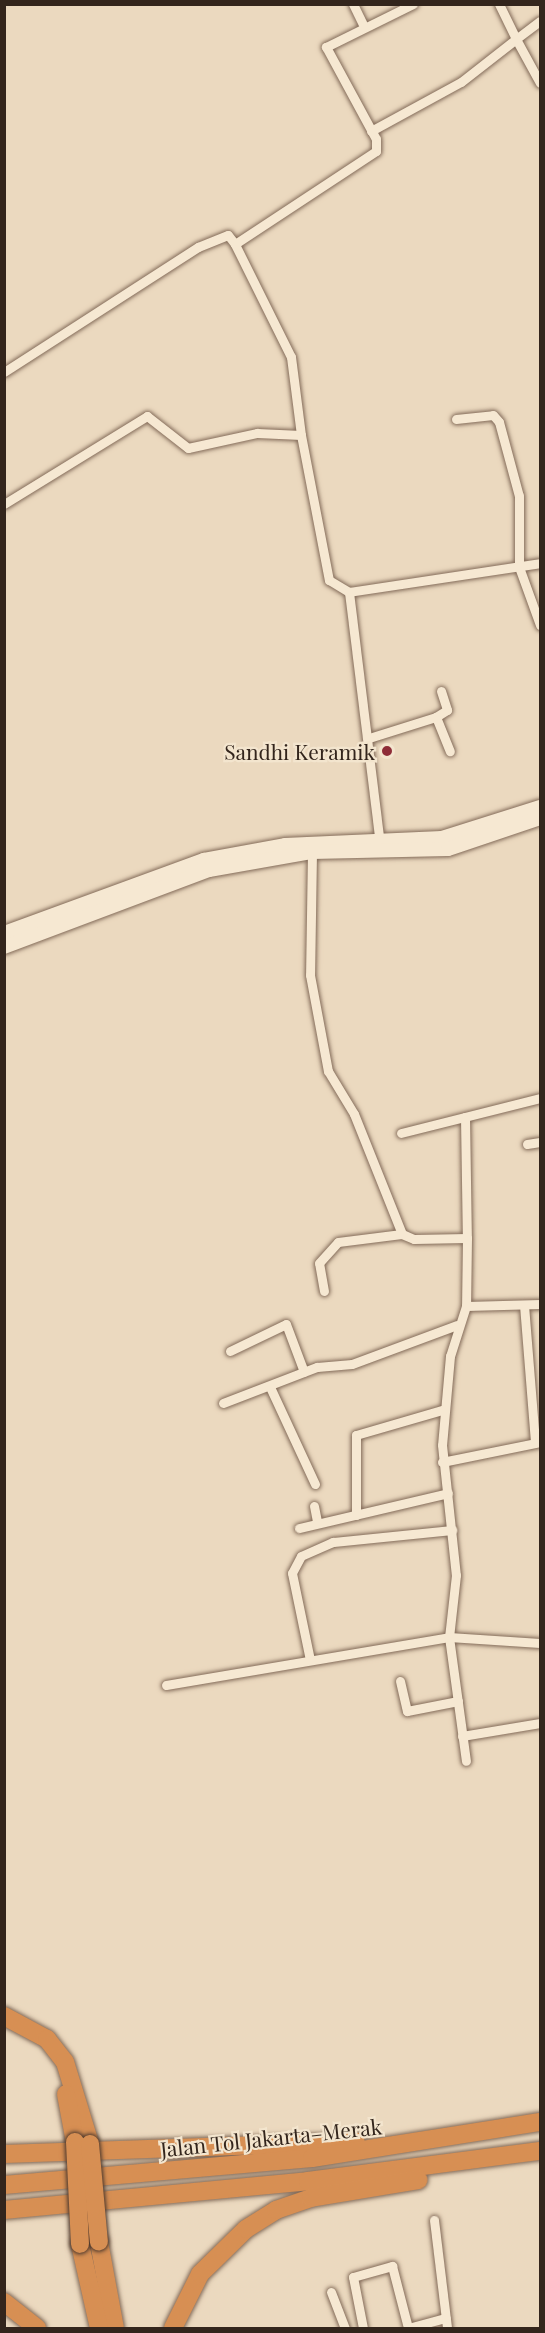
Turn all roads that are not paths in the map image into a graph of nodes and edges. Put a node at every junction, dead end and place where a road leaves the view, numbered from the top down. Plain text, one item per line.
1 (353, 4) edge
2 (413, 4) edge
3 (499, 4) edge
4 (540, 21) edge
5 (364, 27) junction
6 (516, 39) junction
7 (540, 83) edge
8 (371, 131) junction
9 (236, 244) junction
10 (4, 372) edge
11 (456, 419) dead end
12 (301, 435) junction
13 (4, 504) edge
14 (540, 563) edge
15 (519, 567) junction
16 (349, 592) junction
17 (540, 625) edge
18 (441, 691) dead end
19 (436, 717) junction
20 (369, 738) junction
21 (450, 751) dead end
22 (540, 807) edge
23 (540, 818) edge
24 (478, 834) junction
25 (381, 848) junction
26 (312, 852) junction
27 (4, 933) edge
28 (4, 947) edge
29 (540, 1098) edge
30 (465, 1117) junction
31 (401, 1132) dead end
32 (540, 1142) edge
33 (527, 1144) dead end
34 (402, 1234) junction
35 (467, 1238) junction
36 (324, 1291) dead end
37 (524, 1305) junction
38 (540, 1305) edge
39 (466, 1306) junction
40 (457, 1324) junction
41 (230, 1351) dead end
42 (304, 1372) junction
43 (270, 1387) junction
44 (223, 1403) dead end
45 (442, 1410) junction
46 (538, 1442) edge
47 (442, 1462) junction
48 (315, 1484) dead end
49 (448, 1493) junction
50 (314, 1506) dead end
51 (356, 1515) junction
52 (317, 1522) junction
53 (299, 1528) dead end
54 (452, 1530) junction
55 (449, 1637) junction
56 (540, 1644) edge
57 (310, 1660) junction
58 (400, 1681) dead end
59 (166, 1685) dead end
60 (458, 1701) junction
61 (540, 1723) edge
62 (462, 1736) junction
63 (466, 1761) dead end
64 (4, 2016) edge
65 (4, 2028) edge
66 (540, 2122) edge
67 (432, 2140) junction
68 (83, 2143) junction
69 (540, 2152) edge
70 (4, 2154) edge
71 (4, 2185) edge
72 (4, 2210) edge
73 (434, 2220) dead end
74 (89, 2243) junction
75 (331, 2292) dead end
76 (4, 2302) edge
77 (446, 2318) junction
78 (37, 2328) edge
79 (99, 2328) edge
80 (114, 2328) edge
81 (173, 2328) edge
82 (345, 2328) edge
83 (363, 2328) edge
84 (447, 2328) edge

1 - 5 street
2 - 5 street
3 - 6 street
4 - 6 street
5 - 8 street
6 - 7 street
6 - 8 street
8 - 9 street
9 - 10 street
9 - 12 street
11 - 15 street
12 - 13 street
12 - 16 street
14 - 15 street
15 - 16 street
15 - 17 street
16 - 20 street
18 - 19 street
19 - 20 street
19 - 21 street
20 - 25 street
22 - 24 street
23 - 24 street
24 - 25 street
25 - 26 street
25 - 27 street
26 - 28 street
26 - 34 street
29 - 30 street
30 - 31 street
30 - 35 street
32 - 33 street
34 - 35 street
34 - 36 street
35 - 39 street
37 - 38 street
37 - 39 street
37 - 46 street
39 - 40 street
40 - 42 street
40 - 45 street
41 - 42 street
42 - 43 street
43 - 44 street
43 - 48 street
45 - 47 street
45 - 51 street
46 - 47 street
47 - 49 street
49 - 51 street
49 - 54 street
50 - 52 street
51 - 52 street
52 - 53 street
54 - 55 street
54 - 57 street
55 - 56 street
55 - 57 street
55 - 60 street
57 - 59 street
58 - 60 street
60 - 62 street
61 - 62 street
62 - 63 street
64 - 68 highway
65 - 68 highway
66 - 67 highway, Jalan Tol Jakarta–Merak
67 - 70 highway
67 - 71 highway, Jalan Tol Jakarta–Merak
68 - 74 highway, bridge
69 - 72 highway
69 - 81 highway
73 - 77 street
74 - 79 highway
74 - 80 highway
75 - 82 street
76 - 78 highway
77 - 83 street
77 - 84 street

